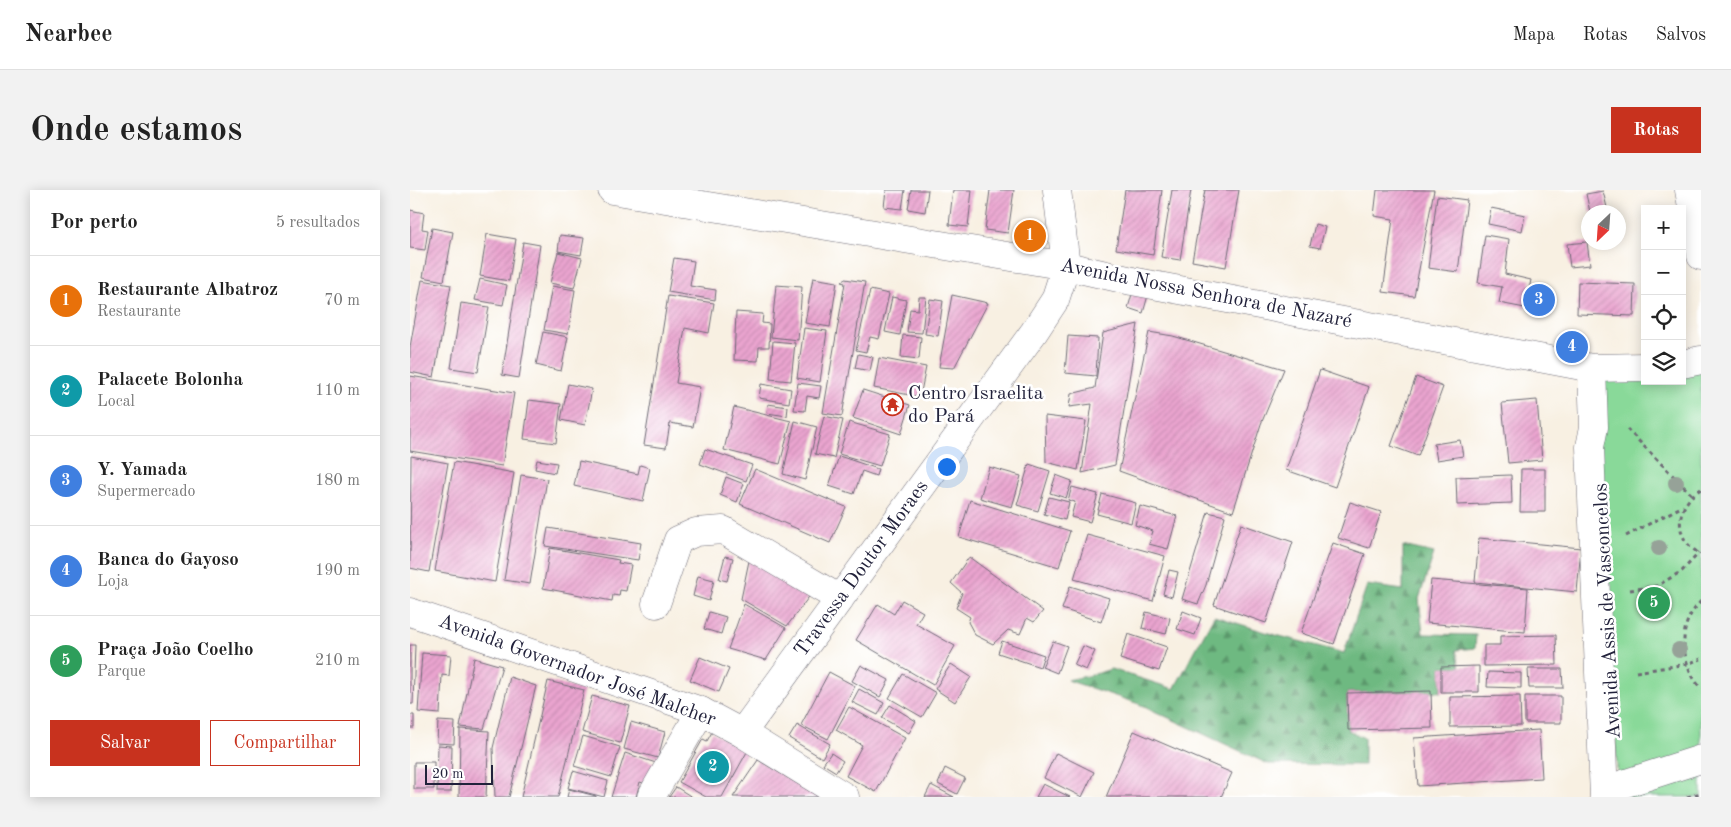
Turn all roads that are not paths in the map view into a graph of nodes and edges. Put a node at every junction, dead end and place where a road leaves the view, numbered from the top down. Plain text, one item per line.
1 (612, 190) edge
2 (1057, 190) edge
3 (1689, 190) edge
4 (716, 199) edge
5 (1701, 256) edge
6 (1066, 266) junction
7 (1701, 360) edge
8 (1686, 363) edge
9 (1641, 367) edge
10 (1592, 368) junction
11 (840, 599) junction
12 (656, 604) dead end
13 (410, 612) edge
14 (701, 711) junction
15 (742, 733) junction
16 (1701, 758) edge
17 (1614, 793) edge
18 (651, 797) edge
19 (845, 797) edge

1 - 4 main road, Avenida Nossa Senhora de Nazaré
2 - 6 main road, Travessa Doutor Moraes
3 - 5 main road
4 - 6 main road, Avenida Nossa Senhora de Nazaré
6 - 10 main road, Avenida Nossa Senhora de Nazaré
6 - 11 main road, Travessa Doutor Moraes
7 - 8 main road
9 - 10 main road, Avenida Nossa Senhora de Nazaré
10 - 17 main road, Avenida Assis de Vasconcelos
11 - 12 main road
11 - 15 main road, Travessa Doutor Moraes
13 - 14 main road, Avenida Governador José Malcher
14 - 15 main road, Avenida Governador José Malcher
14 - 18 main road
15 - 19 main road, Avenida Governador José Malcher
16 - 17 main road

